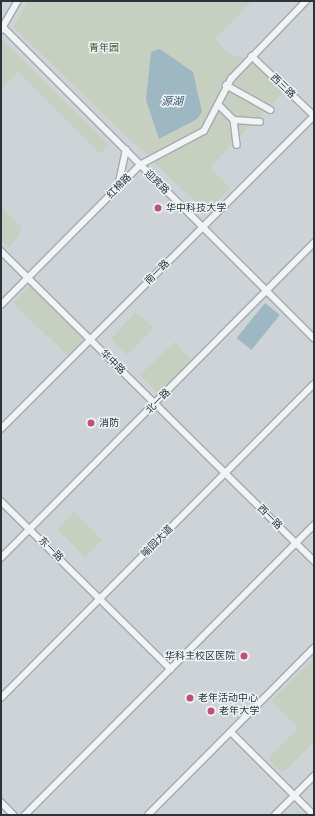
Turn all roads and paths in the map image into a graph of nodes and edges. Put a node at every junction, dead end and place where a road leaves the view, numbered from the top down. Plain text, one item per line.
1 (18, 1) edge
2 (306, 1) edge
3 (2, 28) edge
4 (252, 57) junction
5 (226, 85) junction
6 (219, 104) junction
7 (271, 110) dead end
8 (314, 116) edge
9 (234, 120) junction
10 (260, 122) dead end
11 (237, 145) dead end
12 (126, 150) junction
13 (140, 165) junction
14 (118, 187) junction
15 (203, 227) junction
16 (314, 243) edge
17 (1, 251) edge
18 (28, 277) junction
19 (267, 291) junction
20 (1, 305) edge
21 (314, 338) edge
22 (91, 339) junction
23 (314, 384) edge
24 (155, 403) junction
25 (1, 429) edge
26 (225, 473) junction
27 (1, 501) edge
28 (314, 525) edge
29 (30, 529) junction
30 (296, 543) junction
31 (1, 558) edge
32 (314, 561) edge
33 (100, 598) junction
34 (314, 648) edge
35 (171, 669) junction
36 (1, 698) edge
37 (230, 732) junction
38 (314, 776) edge
39 (294, 796) junction
40 (1, 802) edge
41 (14, 815) edge
42 (25, 815) edge
43 (148, 815) edge
44 (275, 815) edge
45 (314, 815) edge

1 - 3 street
2 - 4 street, 红棉路
3 - 12 street, 迎宾路
4 - 5 street, 红棉路
4 - 8 street, 西三路
5 - 6 street, 红棉路
5 - 7 street
6 - 9 street
6 - 13 street, 红棉路
8 - 15 street, 南一路
9 - 10 street
9 - 11 street
12 - 13 street, 迎宾路
12 - 14 street
13 - 14 street, 红棉路
13 - 15 street, 迎宾路
14 - 18 street, 红棉路
15 - 19 street, 迎宾路
15 - 22 street, 南一路
16 - 19 street, 北一路
17 - 18 street, 华中路
18 - 20 street, 红棉路
18 - 22 street, 华中路
19 - 21 street, 迎宾路
19 - 24 street, 北一路
22 - 24 street, 华中路
22 - 25 street, 南一路
23 - 26 street, 喻园大道
24 - 26 street, 华中路
24 - 29 street, 北一路
26 - 30 street, 西一路
26 - 33 street, 喻园大道
27 - 29 street, 东一路
28 - 30 street
29 - 31 street, 北一路
29 - 33 street, 东一路
30 - 32 street, 西一路
30 - 35 street
33 - 35 street, 东一路
33 - 36 street, 喻园大道
34 - 37 street
35 - 42 street
37 - 39 street
37 - 43 street
38 - 39 street
39 - 44 street
39 - 45 street
40 - 41 street

